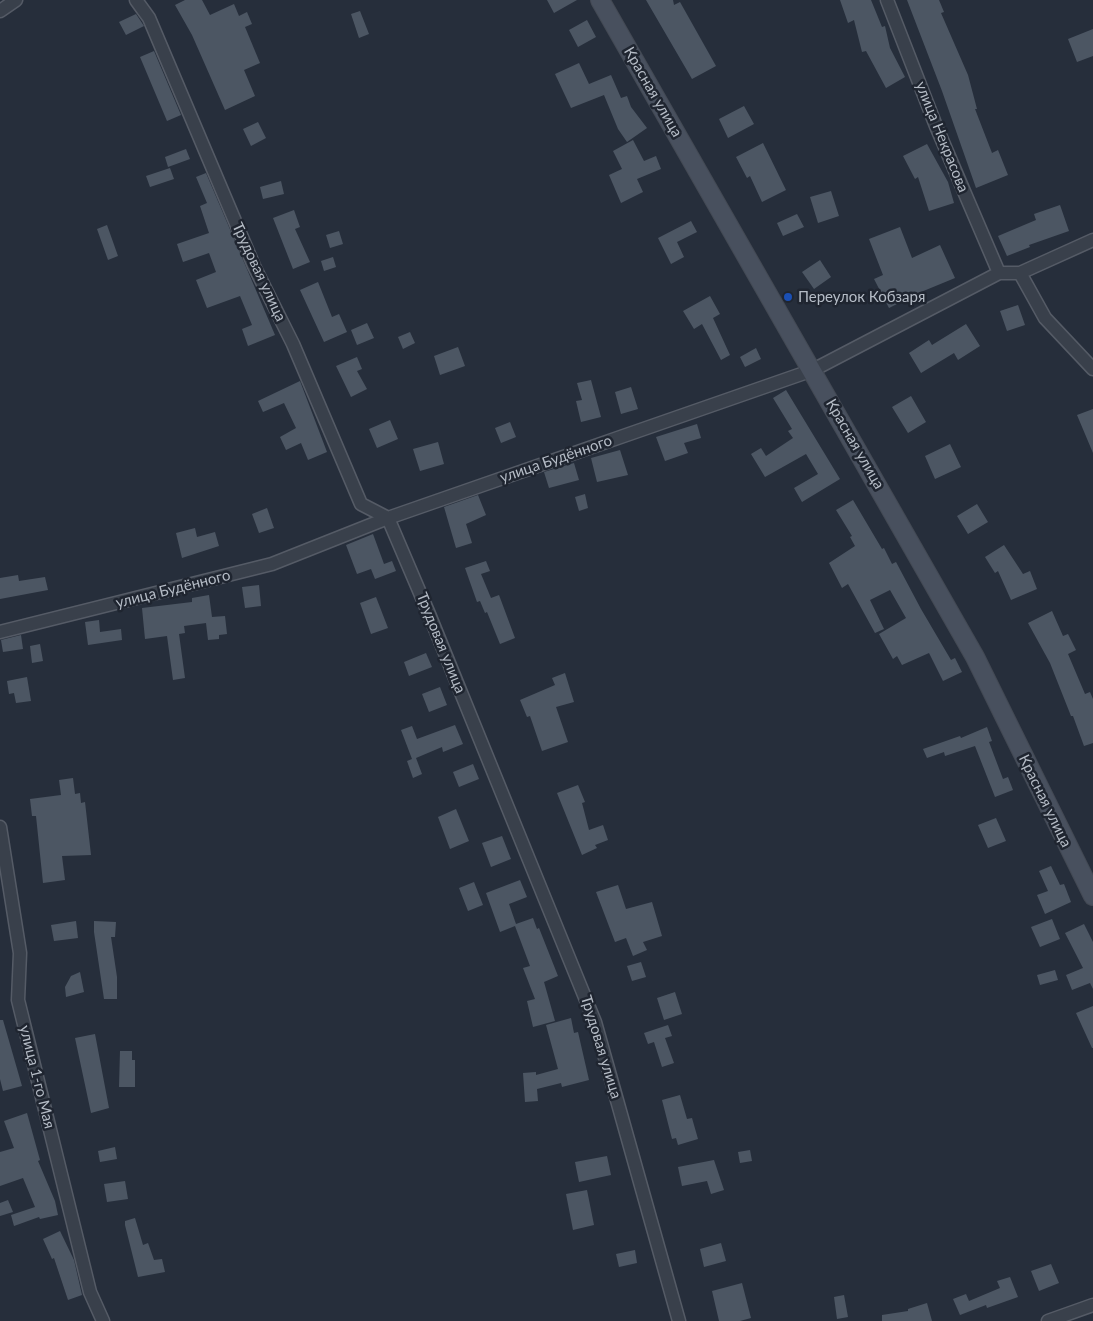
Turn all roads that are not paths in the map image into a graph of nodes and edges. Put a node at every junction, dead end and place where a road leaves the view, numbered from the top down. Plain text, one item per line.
1 (16, 0) edge
2 (136, 0) edge
3 (600, 0) edge
4 (887, 0) edge
5 (0, 11) edge
6 (1093, 240) edge
7 (999, 273) junction
8 (1020, 273) junction
9 (1093, 369) edge
10 (813, 370) junction
11 (388, 518) junction
12 (0, 632) edge
13 (0, 827) edge
14 (1093, 896) edge
15 (1093, 1305) edge
16 (103, 1321) edge
17 (679, 1321) edge
18 (1048, 1321) edge

1 - 5 street
2 - 11 street, Трудовая улица
3 - 10 main road, Красная улица
4 - 7 street, улица Некрасова
6 - 8 street, улица Будённого
7 - 8 street, улица Будённого
7 - 10 street, улица Будённого
8 - 9 street
10 - 11 street, улица Будённого
10 - 14 main road, Красная улица
11 - 12 street, улица Будённого
11 - 17 street, Трудовая улица
13 - 16 street, улица 1-го Мая
15 - 18 street

